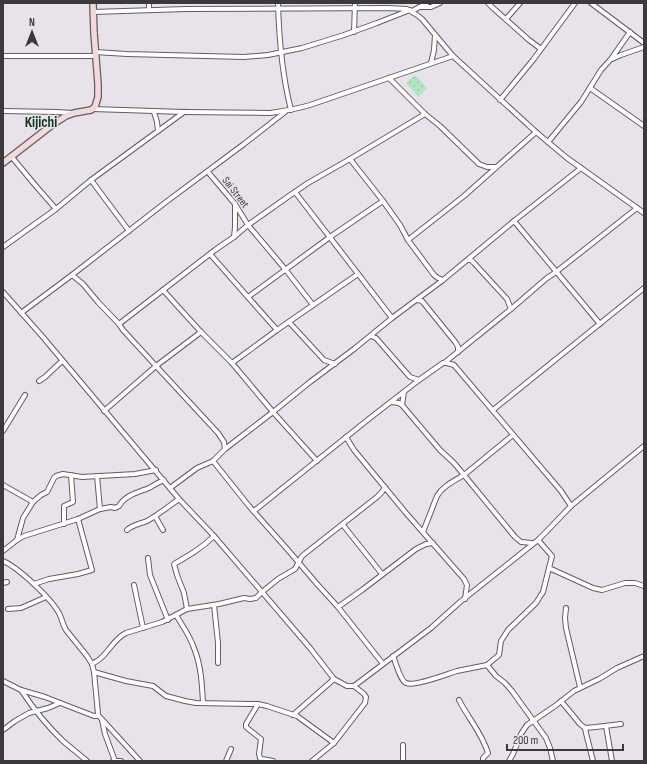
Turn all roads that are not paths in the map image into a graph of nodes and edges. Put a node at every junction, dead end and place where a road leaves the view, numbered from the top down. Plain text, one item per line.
1 (93, 3) edge
2 (149, 3) edge
3 (215, 3) edge
4 (278, 3) edge
5 (355, 3) edge
6 (427, 3) edge
7 (440, 3) edge
8 (488, 3) edge
9 (520, 3) edge
10 (575, 3) edge
11 (592, 3) edge
12 (419, 7) junction
13 (278, 8) junction
14 (355, 8) junction
15 (215, 9) junction
16 (149, 10) junction
17 (411, 10) junction
18 (93, 12) junction
19 (506, 19) junction
20 (354, 32) junction
21 (630, 32) junction
22 (435, 35) junction
23 (644, 43) edge
24 (644, 47) edge
25 (541, 48) junction
26 (281, 53) junction
27 (95, 54) junction
28 (3, 56) edge
29 (453, 56) junction
30 (611, 59) junction
31 (431, 63) junction
32 (389, 78) junction
33 (590, 88) junction
34 (500, 100) junction
35 (93, 109) junction
36 (289, 110) junction
37 (3, 111) edge
38 (154, 112) junction
39 (184, 112) junction
40 (74, 113) junction
41 (425, 114) junction
42 (644, 126) edge
43 (158, 131) junction
44 (536, 132) junction
45 (548, 142) junction
46 (11, 156) junction
47 (350, 159) junction
48 (3, 163) edge
49 (496, 166) junction
50 (581, 168) junction
51 (484, 171) junction
52 (208, 172) junction
53 (91, 180) junction
54 (295, 192) junction
55 (383, 202) junction
56 (235, 204) junction
57 (637, 208) junction
58 (56, 209) junction
59 (644, 213) edge
60 (514, 221) junction
61 (248, 225) junction
62 (129, 231) junction
63 (330, 237) junction
64 (234, 238) junction
65 (408, 240) junction
66 (3, 247) edge
67 (210, 254) junction
68 (468, 260) junction
69 (285, 269) junction
70 (556, 272) junction
71 (358, 274) junction
72 (72, 275) junction
73 (434, 275) junction
74 (443, 280) junction
75 (434, 287) junction
76 (644, 288) edge
77 (163, 290) junction
78 (3, 292) edge
79 (248, 297) junction
80 (417, 300) junction
81 (314, 305) junction
82 (511, 309) junction
83 (21, 313) junction
84 (392, 318) junction
85 (289, 322) junction
86 (119, 324) junction
87 (600, 324) junction
88 (277, 330) junction
89 (201, 332) junction
90 (371, 336) junction
91 (456, 354) junction
92 (62, 361) junction
93 (232, 363) junction
94 (443, 363) junction
95 (335, 364) junction
96 (454, 365) junction
97 (156, 366) junction
98 (410, 377) junction
99 (419, 380) junction
100 (39, 381) dead end
101 (410, 387) junction
102 (404, 392) junction
103 (25, 395) dead end
104 (391, 402) junction
105 (402, 405) junction
106 (493, 410) junction
107 (104, 411) junction
108 (274, 412) junction
109 (3, 431) edge
110 (513, 435) junction
111 (346, 437) junction
112 (644, 446) edge
113 (225, 449) junction
114 (213, 461) junction
115 (318, 461) junction
116 (156, 470) junction
117 (71, 475) junction
118 (464, 475) junction
119 (97, 476) junction
120 (164, 480) junction
121 (3, 485) edge
122 (385, 487) junction
123 (170, 488) junction
124 (179, 499) junction
125 (33, 502) junction
126 (571, 506) junction
127 (100, 509) junction
128 (254, 511) junction
129 (155, 516) junction
130 (78, 519) junction
131 (64, 524) junction
132 (343, 524) junction
133 (127, 530) dead end
134 (164, 530) dead end
135 (423, 532) junction
136 (214, 536) junction
137 (17, 540) junction
138 (538, 540) junction
139 (433, 543) junction
140 (532, 543) junction
141 (3, 551) edge
142 (148, 558) dead end
143 (3, 561) edge
144 (298, 562) junction
145 (549, 568) junction
146 (382, 574) junction
147 (34, 584) junction
148 (467, 584) junction
149 (134, 585) dead end
150 (644, 586) edge
151 (476, 589) junction
152 (262, 592) junction
153 (46, 597) junction
154 (464, 599) junction
155 (214, 605) junction
156 (338, 608) junction
157 (566, 608) dead end
158 (8, 609) dead end
159 (187, 609) junction
160 (176, 615) junction
161 (168, 620) junction
162 (143, 628) junction
163 (393, 656) junction
164 (644, 656) edge
165 (218, 663) dead end
166 (92, 664) junction
167 (383, 664) junction
168 (487, 665) junction
169 (94, 672) junction
170 (334, 678) junction
171 (3, 681) edge
172 (354, 686) junction
173 (580, 687) junction
174 (21, 690) junction
175 (459, 700) dead end
176 (561, 701) junction
177 (60, 703) junction
178 (203, 703) junction
179 (258, 704) junction
180 (36, 711) junction
181 (98, 715) junction
182 (293, 715) junction
183 (102, 720) junction
184 (533, 721) junction
185 (621, 724) dead end
186 (606, 726) junction
187 (585, 728) junction
188 (3, 730) edge
189 (334, 743) junction
190 (403, 745) dead end
191 (231, 749) dead end
192 (87, 761) edge
193 (114, 761) edge
194 (121, 761) edge
195 (140, 761) edge
196 (226, 761) edge
197 (273, 761) edge
198 (312, 761) edge
199 (403, 761) edge
200 (482, 761) edge
201 (510, 761) edge
202 (553, 761) edge
203 (593, 761) edge
204 (612, 761) edge

1 - 18 street
2 - 16 street
3 - 15 street
4 - 13 street
5 - 14 street
6 - 12 street
7 - 12 street
8 - 19 street
9 - 19 street
10 - 25 street
11 - 21 street
12 - 17 street
13 - 14 street
13 - 15 street
13 - 26 street
14 - 17 street
14 - 20 street
15 - 16 street
16 - 18 street
17 - 20 street
17 - 22 street
18 - 27 street
19 - 25 street
20 - 26 street
21 - 23 street
21 - 30 street
22 - 29 street
22 - 31 street
24 - 30 street
25 - 34 street
26 - 27 street
26 - 36 street
27 - 28 street
27 - 35 street
29 - 31 street
29 - 34 street
30 - 33 street
31 - 32 street
32 - 36 street
32 - 41 street
33 - 42 street
33 - 45 street
34 - 44 street
35 - 38 street
35 - 40 street
36 - 39 street
36 - 52 street
37 - 40 street
38 - 39 street
38 - 43 street
39 - 43 street
40 - 46 street
41 - 47 street
41 - 51 street
43 - 53 street
44 - 45 street
44 - 49 street
45 - 50 street
46 - 48 street
46 - 58 street
47 - 54 street
47 - 55 street
49 - 51 street
49 - 51 street
50 - 57 street
50 - 60 street
51 - 65 street
52 - 56 street, Sai Street
52 - 62 street
53 - 58 street
53 - 62 street
54 - 61 street
54 - 63 street
55 - 63 street
55 - 65 street
56 - 61 street, Sai Street
56 - 64 street
57 - 59 street
57 - 70 street
58 - 66 street
60 - 68 street
60 - 70 street
61 - 64 street
61 - 69 street, Sai Street
62 - 72 street
63 - 69 street
63 - 71 street
64 - 67 street
65 - 73 street
67 - 77 street
67 - 79 street
68 - 74 street
68 - 82 street
69 - 79 street
69 - 81 street, Sai Street
70 - 82 street
70 - 87 street
71 - 81 street
71 - 84 street
72 - 83 street
72 - 86 street
73 - 74 street
73 - 75 street
74 - 75 street
75 - 80 street
76 - 87 street
77 - 86 street
77 - 89 street
78 - 83 street
79 - 88 street
80 - 84 street
80 - 91 street
81 - 85 street
82 - 91 street
83 - 92 street
84 - 90 street
85 - 88 street
85 - 95 street
86 - 97 street
87 - 106 street
88 - 93 street
89 - 93 street
89 - 97 street
90 - 95 street
90 - 98 street
91 - 94 street
91 - 96 street
92 - 100 street
92 - 107 street
93 - 108 street
94 - 96 street
94 - 99 street
95 - 108 street
96 - 106 street
97 - 107 street
97 - 113 street
98 - 99 street
98 - 101 street
99 - 101 street
101 - 102 street
102 - 104 street
102 - 105 street
103 - 109 street
104 - 105 street
104 - 111 street
105 - 118 street
106 - 110 street
107 - 116 street
108 - 113 street
108 - 115 street
110 - 118 street
110 - 126 street
111 - 115 street
111 - 122 street
112 - 126 street
113 - 114 street
114 - 123 street
114 - 128 street
115 - 128 street
116 - 119 street
116 - 120 street
117 - 119 street
117 - 125 street
117 - 131 street
118 - 135 street
118 - 140 street
119 - 127 street
120 - 123 street
120 - 127 street
121 - 125 street
122 - 132 street
122 - 135 street
123 - 124 street
124 - 129 street
124 - 136 street
125 - 137 street
126 - 138 street
127 - 130 street
128 - 144 street
129 - 133 street
129 - 134 street
130 - 131 street
130 - 147 street
131 - 137 street
132 - 144 street
132 - 146 street
135 - 139 street
136 - 152 street
136 - 159 street
137 - 141 street
138 - 140 street
138 - 145 street
139 - 146 street
139 - 148 street
140 - 151 street
142 - 161 street
143 - 147 street
144 - 152 street
144 - 156 street
145 - 150 street
145 - 168 street
146 - 156 street
147 - 153 street
148 - 151 street
148 - 154 street
149 - 162 street
151 - 154 street
152 - 155 street
152 - 170 street
153 - 158 street
153 - 166 street
154 - 163 street
155 - 159 street
155 - 165 street
156 - 167 street
157 - 173 street
159 - 160 street
160 - 161 street
160 - 178 street
161 - 162 street
162 - 166 street
163 - 167 street
163 - 168 street
164 - 173 street
166 - 169 street
167 - 172 street
168 - 184 street
169 - 178 street
169 - 181 street
170 - 172 street
170 - 182 street
171 - 174 street
172 - 189 street
173 - 176 street
174 - 177 street
174 - 180 street
175 - 200 street
176 - 184 street
176 - 187 street
177 - 180 street
177 - 181 street
178 - 179 street
179 - 182 street
179 - 197 street
180 - 188 street
180 - 192 street
181 - 183 street
182 - 189 street
183 - 193 street
183 - 195 street
184 - 201 street
184 - 202 street
185 - 186 street
186 - 187 street
186 - 204 street
187 - 203 street
189 - 198 street
190 - 199 street
191 - 196 street
193 - 194 street

